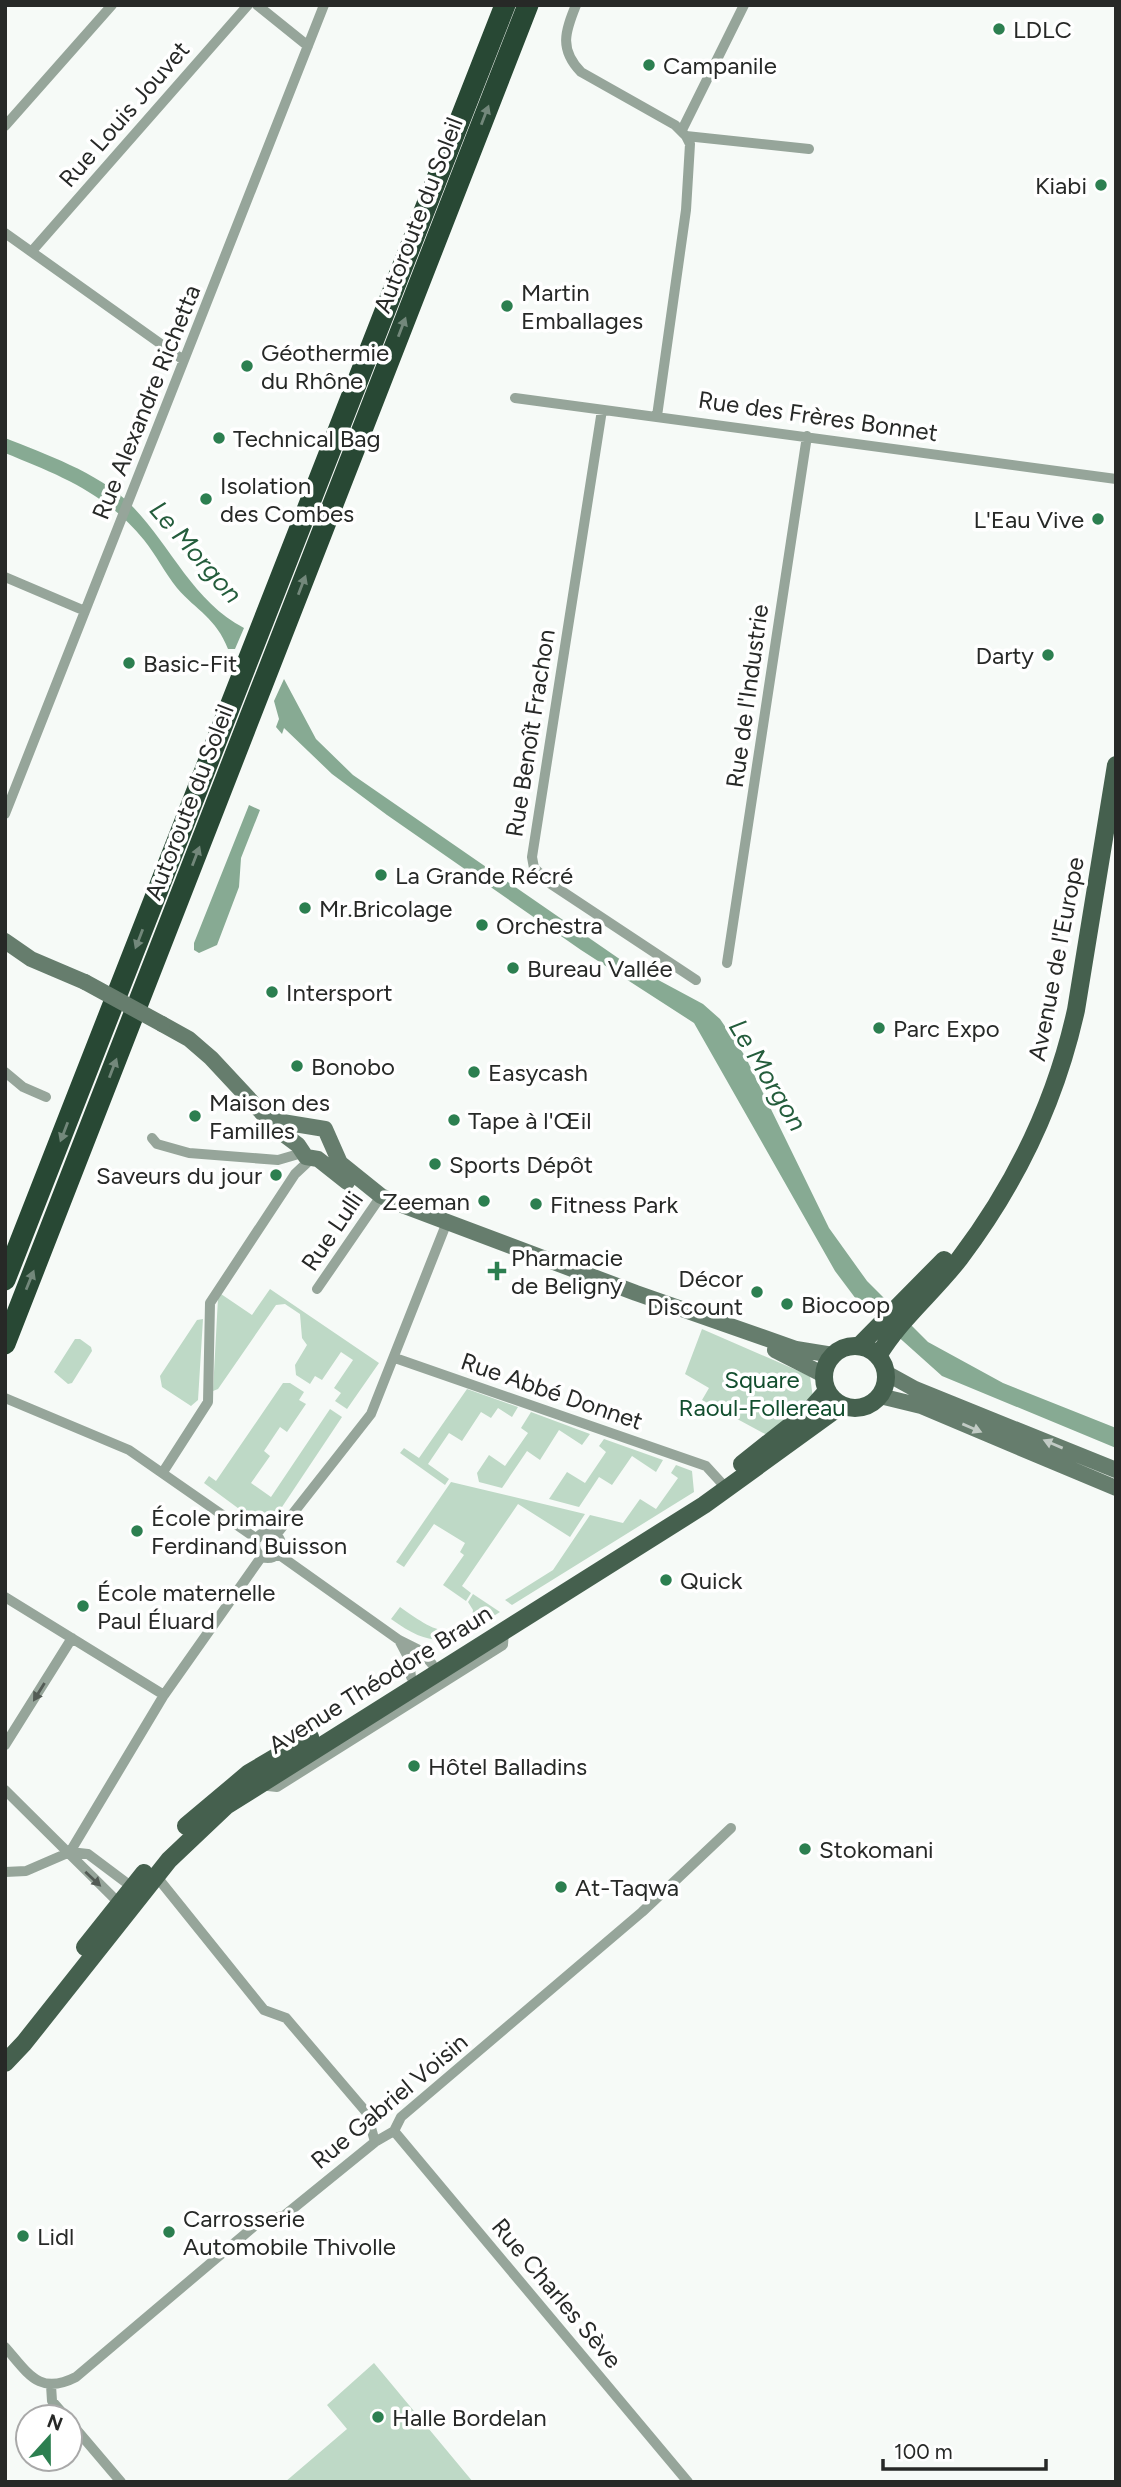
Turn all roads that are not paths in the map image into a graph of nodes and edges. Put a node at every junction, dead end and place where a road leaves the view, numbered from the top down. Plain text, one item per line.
1 (112, 5) edge
2 (248, 5) edge
3 (257, 5) edge
4 (324, 5) edge
5 (505, 5) edge
6 (528, 5) edge
7 (576, 5) edge
8 (744, 5) edge
9 (308, 46) junction
10 (5, 126) edge
11 (684, 133) junction
12 (809, 149) dead end
13 (5, 233) edge
14 (32, 251) junction
15 (183, 359) junction
16 (515, 398) dead end
17 (602, 410) junction
18 (657, 416) junction
19 (807, 436) junction
20 (1116, 478) edge
21 (5, 578) edge
22 (85, 611) junction
23 (1116, 765) edge
24 (5, 814) edge
25 (5, 941) edge
26 (5, 955) edge
27 (31, 959) junction
28 (727, 963) dead end
29 (696, 980) dead end
30 (5, 1072) edge
31 (46, 1097) dead end
32 (270, 1120) junction
33 (307, 1128) junction
34 (152, 1138) dead end
35 (331, 1147) junction
36 (307, 1154) junction
37 (381, 1196) junction
38 (447, 1222) junction
39 (5, 1280) edge
40 (317, 1289) dead end
41 (704, 1316) junction
42 (883, 1332) junction
43 (5, 1344) edge
44 (859, 1346) junction
45 (833, 1355) junction
46 (878, 1356) junction
47 (395, 1359) junction
48 (886, 1373) junction
49 (825, 1383) junction
50 (880, 1396) junction
51 (9, 1400) edge
52 (842, 1405) junction
53 (1116, 1470) edge
54 (163, 1472) junction
55 (724, 1485) junction
56 (1116, 1488) edge
57 (276, 1535) junction
58 (257, 1539) junction
59 (278, 1554) junction
60 (262, 1556) junction
61 (5, 1597) edge
62 (72, 1638) junction
63 (399, 1640) junction
64 (436, 1674) junction
65 (411, 1677) junction
66 (164, 1695) junction
67 (5, 1745) edge
68 (5, 1790) edge
69 (731, 1828) dead end
70 (70, 1852) junction
71 (5, 1872) edge
72 (157, 1877) junction
73 (137, 1891) junction
74 (124, 1908) junction
75 (5, 2049) edge
76 (5, 2063) edge
77 (394, 2131) junction
78 (374, 2142) junction
79 (5, 2347) edge
80 (55, 2385) junction
81 (54, 2403) edge
82 (84, 2438) edge
83 (121, 2482) edge
84 (688, 2482) edge

1 - 10 street
2 - 14 street, Rue Louis Jouvet
3 - 9 street
4 - 9 street, Rue Alexandre Richetta
5 -> 39 highway, Autoroute du Soleil
43 -> 6 highway, Autoroute du Soleil
7 - 11 street
8 - 11 street
9 - 15 street, Rue Alexandre Richetta
11 - 12 street
11 - 18 street
13 - 14 street
14 - 15 street
15 - 22 street, Rue Alexandre Richetta
16 - 17 street, Rue des Frères Bonnet
17 - 18 street, Rue des Frères Bonnet
17 - 29 street, Rue Benoît Frachon
18 - 19 street, Rue des Frères Bonnet
19 - 20 street, Rue des Frères Bonnet
19 - 28 street, Rue de l'Industrie
21 - 22 street
22 - 24 street, Rue Alexandre Richetta
23 - 42 main road, Avenue de l'Europe
25 - 27 street
26 - 27 street
27 - 32 street, bridge
30 - 31 street
32 - 33 street
32 - 36 street
33 - 35 street
33 - 36 street
34 - 36 street
35 - 36 street
35 - 37 street
36 - 37 street
36 - 54 street
37 - 38 street
37 - 40 street, Rue Lulli
38 - 41 street
38 - 47 street
41 - 45 street
41 - 49 street
42 - 44 main road, Avenue de l'Europe
42 - 46 main road, Avenue de l'Europe
44 - 45 main road
44 - 46 main road
45 - 49 main road
46 - 48 main road
47 - 55 street, Rue Abbé Donnet
47 - 57 street
48 - 50 main road
53 -> 48 street
49 - 52 main road
49 - 55 main road, Avenue Théodore Braun
50 - 52 main road
50 -> 56 street
51 - 54 street
52 - 55 main road, Avenue Théodore Braun
54 - 58 street
55 - 64 main road, Avenue Théodore Braun
55 - 64 main road, Avenue Théodore Braun
57 - 58 street
57 - 59 street
58 - 60 street
59 - 60 street
59 - 63 street
60 - 66 street
61 - 62 street
62 - 66 street
62 -> 67 street
63 - 64 street
63 - 65 street
64 - 65 main road, Avenue Théodore Braun
64 - 72 main road, Avenue Théodore Braun
65 - 73 main road, Avenue Théodore Braun
66 - 70 street
68 - 70 street
69 - 77 street, Rue Gabriel Voisin
70 - 71 street
70 - 73 street
70 -> 74 street
72 - 73 main road, Avenue Théodore Braun
72 - 78 street
73 - 74 main road, Avenue Théodore Braun
74 - 75 main road, Avenue Théodore Braun
74 - 76 main road, Avenue Théodore Braun
77 - 78 street, Rue Gabriel Voisin
77 - 84 street, Rue Charles Sève
78 - 80 street, Rue Gabriel Voisin
79 - 80 street
80 - 81 street
82 - 83 street

